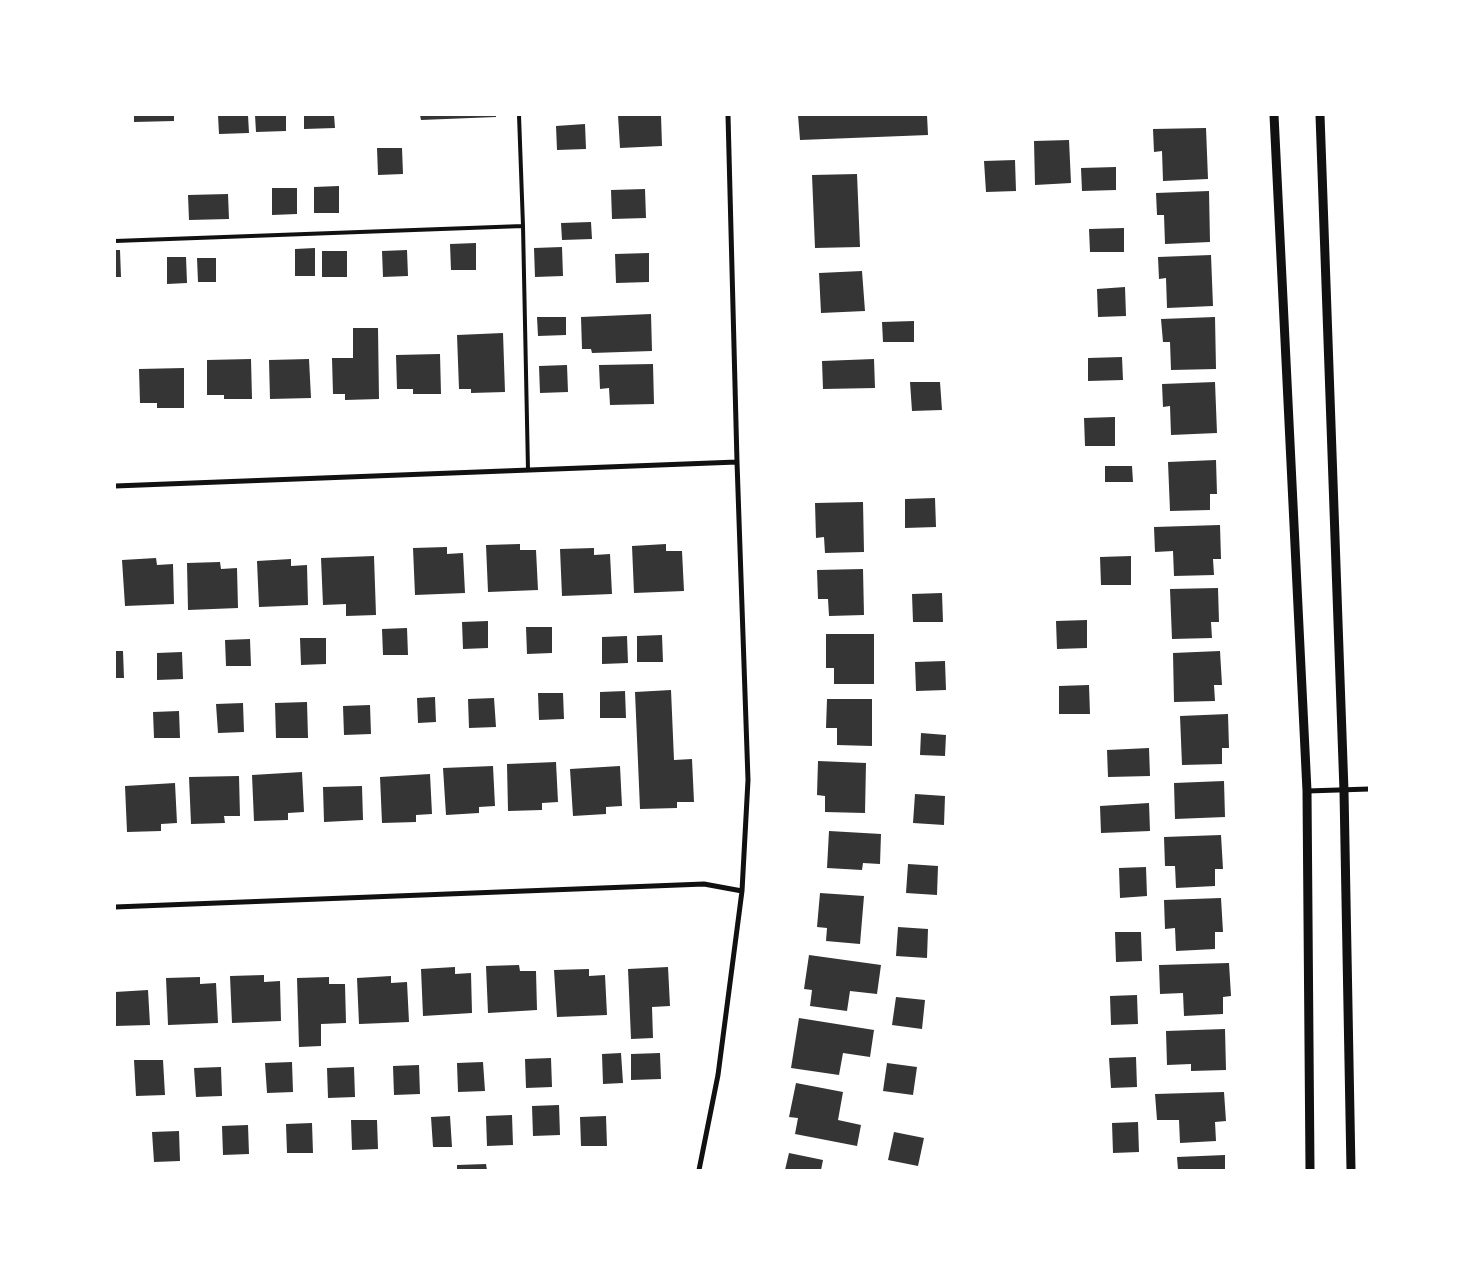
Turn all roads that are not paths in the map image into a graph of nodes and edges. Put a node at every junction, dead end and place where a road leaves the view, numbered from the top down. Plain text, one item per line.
1 (519, 115) edge
2 (728, 115) edge
3 (1274, 115) edge
4 (1320, 115) edge
5 (523, 226) junction
6 (115, 241) edge
7 (737, 462) junction
8 (528, 470) junction
9 (115, 486) edge
10 (1369, 789) edge
11 (1307, 791) junction
12 (1344, 791) junction
13 (742, 891) junction
14 (115, 907) edge
15 (699, 1170) edge
16 (1310, 1170) edge
17 (1351, 1170) edge

1 - 5 lane
2 - 7 street
3 - 11 street
4 - 12 street
5 - 6 lane
5 - 8 lane
7 - 8 street
7 - 13 street
8 - 9 street
10 - 12 street
11 - 12 street
11 - 16 street
12 - 17 street
13 - 14 street
13 - 15 street

